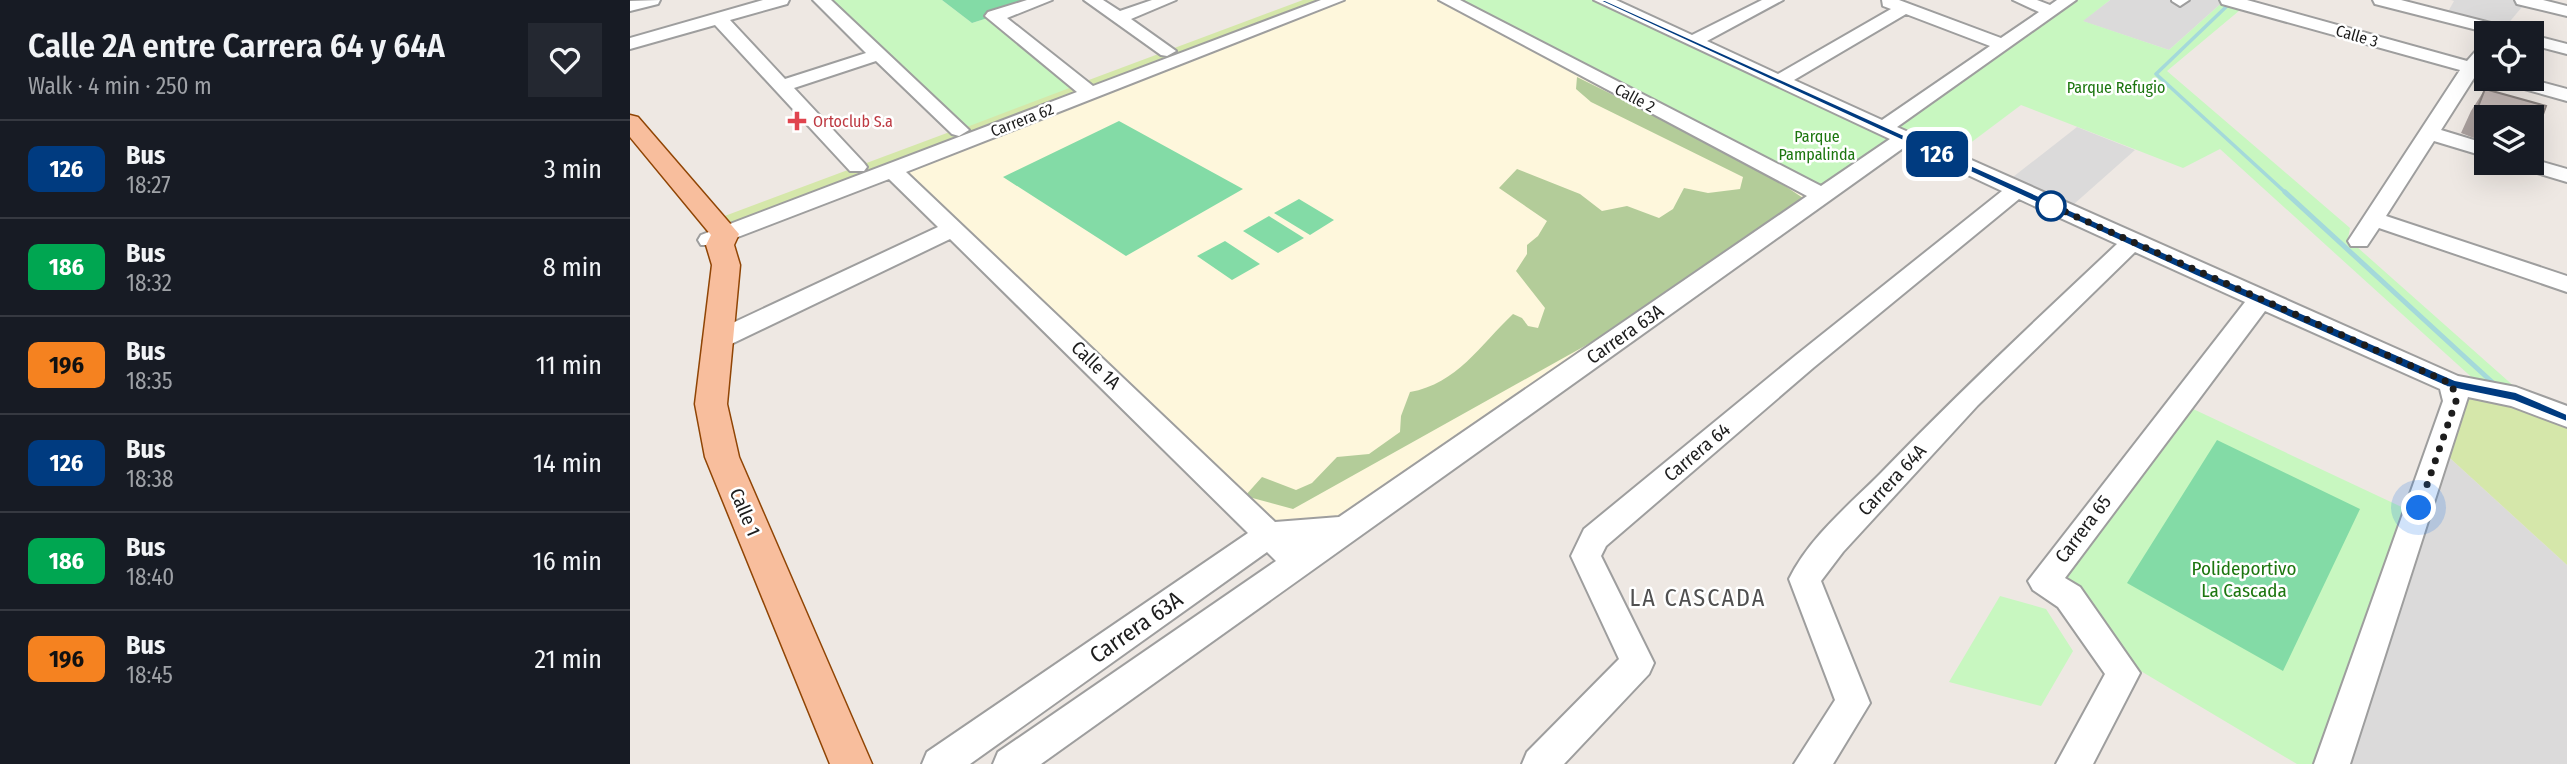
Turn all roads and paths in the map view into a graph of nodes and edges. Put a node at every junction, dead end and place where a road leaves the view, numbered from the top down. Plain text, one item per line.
1 (652, 0) edge
2 (781, 0) edge
3 (1044, 0) edge
4 (1092, 0) edge
5 (1168, 0) edge
6 (1336, 0) edge
7 (1447, 0) edge
8 (1602, 0) edge
9 (1637, 0) edge
10 (1775, 0) edge
11 (1884, 0) edge
12 (2021, 0) edge
13 (2228, 0) edge
14 (2381, 0) edge
15 (822, 1) edge
16 (2060, 5) edge
17 (630, 6) edge
18 (1292, 8) edge
19 (1620, 8) junction
20 (1904, 8) junction
21 (2567, 11) edge
22 (2514, 16) edge
23 (718, 18) junction
24 (1118, 18) junction
25 (1693, 41) junction
26 (2544, 43) edge
27 (630, 44) edge
28 (2003, 45) junction
29 (2567, 49) edge
30 (1167, 51) junction
31 (877, 55) junction
32 (2474, 69) edge
33 (2474, 76) edge
34 (1779, 81) junction
35 (781, 86) junction
36 (1085, 89) junction
37 (2544, 89) edge
38 (2567, 95) edge
39 (630, 122) edge
40 (1882, 129) junction
41 (959, 130) junction
42 (2430, 133) junction
43 (1903, 139) junction
44 (2474, 147) edge
45 (630, 148) edge
46 (857, 167) junction
47 (2544, 169) edge
48 (892, 170) junction
49 (2567, 176) edge
50 (2017, 190) junction
51 (1822, 195) junction
52 (2374, 219) junction
53 (953, 229) junction
54 (713, 233) junction
55 (2359, 241) dead end
56 (2133, 243) junction
57 (2567, 284) edge
58 (2261, 299) junction
59 (716, 341) junction
60 (2452, 384) junction
61 (2567, 417) edge
62 (1346, 529) junction
63 (1270, 534) junction
64 (1298, 563) junction
65 (851, 764) edge
66 (940, 764) edge
67 (1011, 764) edge
68 (1540, 764) edge
69 (1812, 764) edge
70 (2074, 764) edge
71 (2332, 764) edge

1 - 17 street
2 - 23 street
3 - 36 street
4 - 24 street
5 - 24 street
6 - 18 street, Carrera 62
7 - 51 street, Calle 2
8 - 19 street
9 - 19 street
10 - 25 street
11 - 20 street
12 - 16 street
13 - 32 street, Calle 3
14 - 22 street
15 - 31 street
16 - 28 street
18 - 30 street, Carrera 62
18 - 36 street, Carrera 62
19 - 25 street
20 - 28 street
20 - 34 street
21 - 22 street
23 - 27 street
23 - 35 street
24 - 30 street
25 - 34 street
26 - 29 street
28 - 40 street
30 - 36 street, Carrera 62
31 - 35 street
31 - 41 street
33 - 42 street
34 - 40 street
35 - 46 street
36 - 41 street, Carrera 62
36 - 48 street, Carrera 62
37 - 38 street
39 - 54 main road
40 - 43 street
41 - 46 street, Carrera 62
42 - 44 street
42 - 52 street
43 - 50 street
43 - 51 street, Carrera 63A
45 - 54 main road
46 - 54 street, Carrera 62
47 - 49 street
48 - 53 street, Calle 1A
48 - 54 street, Carrera 62
50 - 56 street
50 - 68 street, Carrera 64
51 - 62 street, Carrera 63A
52 - 55 street
52 - 57 street
53 - 59 street
53 - 63 street, Calle 1A
54 - 59 main road, Calle 1
56 - 58 street
56 - 69 street, Carrera 64A
58 - 60 street
58 - 70 street, Carrera 65
59 - 65 main road, Calle 1
60 - 61 street
60 - 71 street
62 - 63 street
62 - 64 street, Carrera 63A
63 - 64 street, Calle 1A
63 - 66 street, Carrera 63A
64 - 67 street, Carrera 63A

